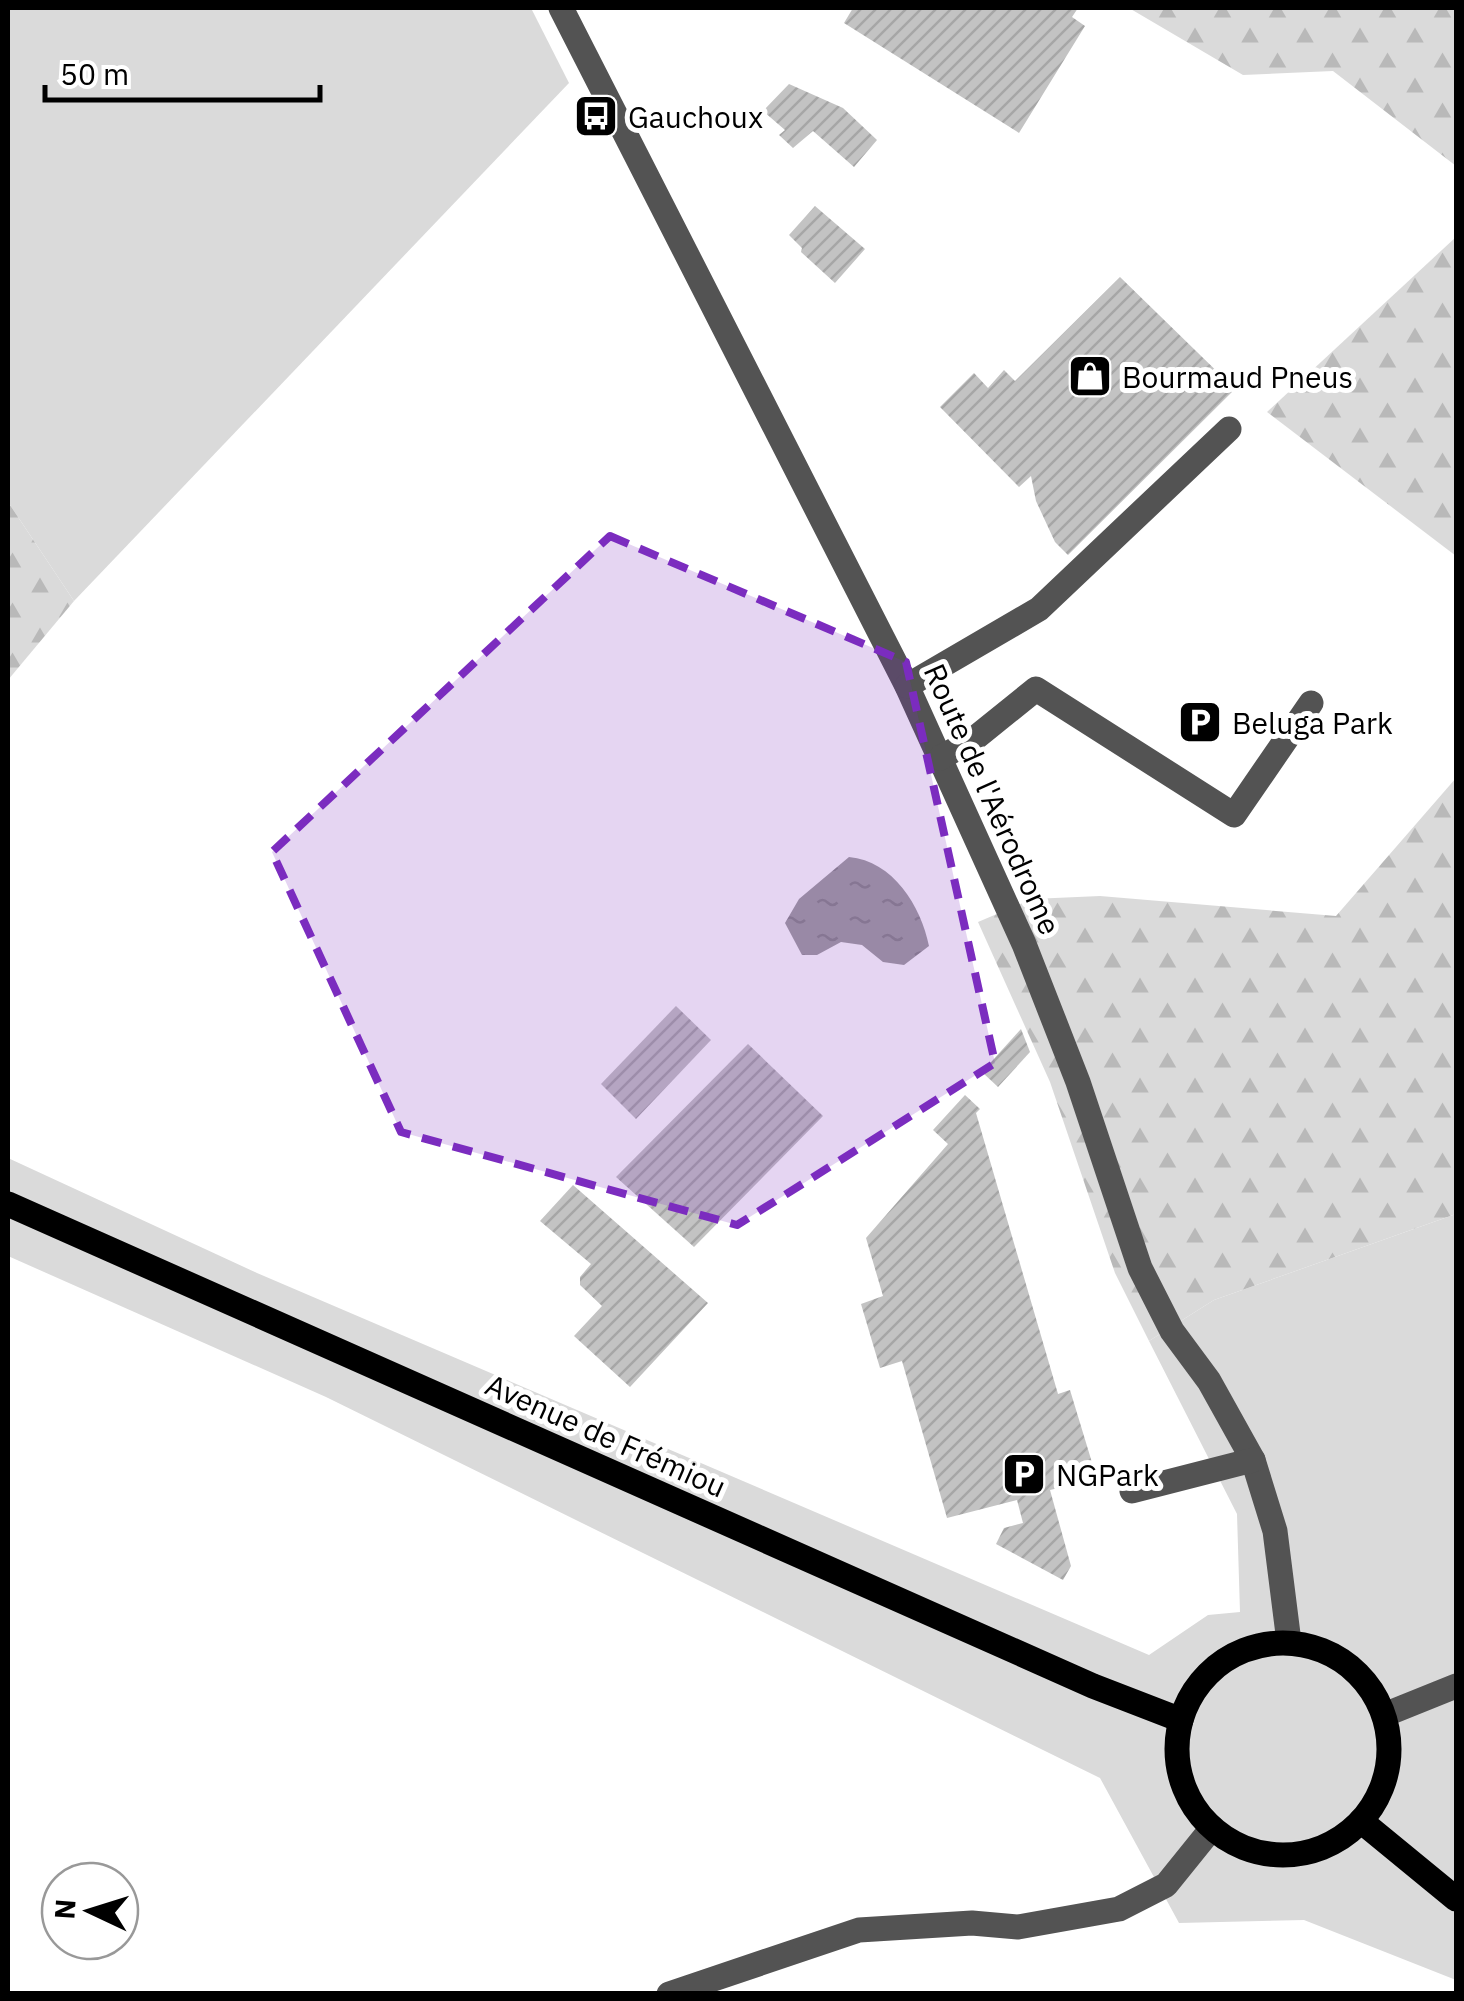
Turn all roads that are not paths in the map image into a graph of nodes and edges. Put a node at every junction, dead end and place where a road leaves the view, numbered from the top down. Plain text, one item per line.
1 (561, 8) edge
2 (1230, 429) dead end
3 (907, 686) junction
4 (1311, 703) dead end
5 (940, 758) junction
6 (8, 1204) edge
7 (1253, 1460) junction
8 (1132, 1492) dead end
9 (1289, 1642) junction
10 (1456, 1686) edge
11 (1384, 1715) junction
12 (1181, 1720) junction
13 (1361, 1822) junction
14 (1212, 1828) junction
15 (1456, 1899) edge
16 (669, 1994) edge

1 - 3 street, Route de l'Aérodrome
2 - 3 street
3 - 5 street, Route de l'Aérodrome
4 - 5 street
5 - 7 street, Route de l'Aérodrome
6 - 12 main road, Avenue de Frémiou
7 - 8 street
7 - 9 street, Route de l'Aérodrome
9 - 11 main road
9 - 12 main road
10 - 11 street
11 - 13 main road
12 - 14 main road
13 - 14 main road
13 - 15 main road
14 - 16 street

